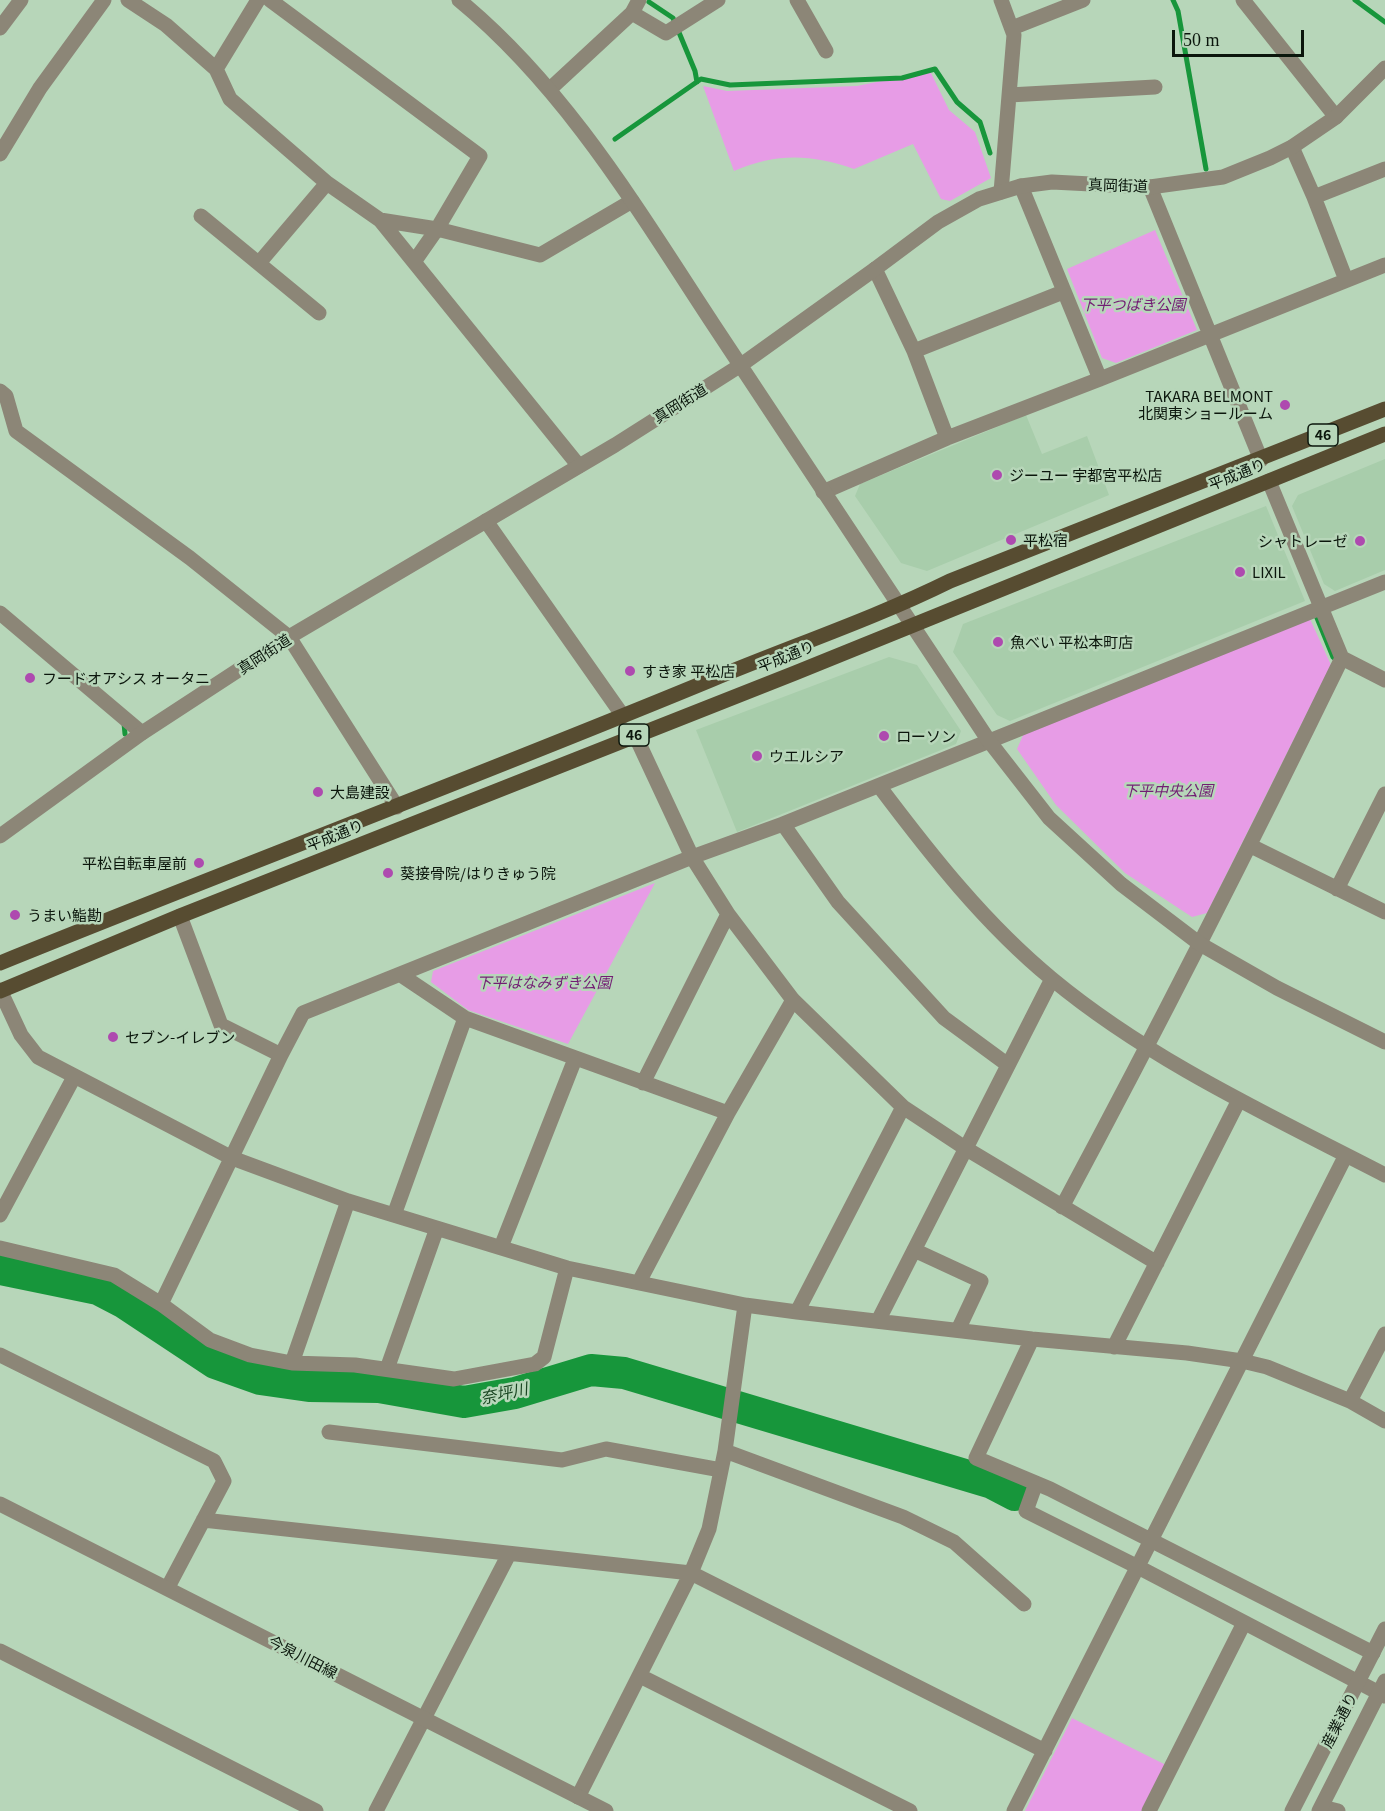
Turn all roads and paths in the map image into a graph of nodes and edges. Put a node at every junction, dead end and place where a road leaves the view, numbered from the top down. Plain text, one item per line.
1 (21, 0) edge
2 (104, 0) edge
3 (128, 0) edge
4 (258, 0) edge
5 (270, 0) edge
6 (459, 0) edge
7 (718, 0) edge
8 (797, 0) edge
9 (1001, 0) edge
10 (1083, 0) edge
11 (1243, 0) edge
12 (635, 6) edge
13 (0, 28) edge
14 (1012, 28) junction
15 (826, 51) dead end
16 (1385, 68) edge
17 (216, 69) junction
18 (1155, 87) dead end
19 (550, 88) junction
20 (1009, 95) junction
21 (1336, 117) junction
22 (1292, 147) junction
23 (0, 154) edge
24 (1385, 169) edge
25 (327, 183) junction
26 (1021, 186) junction
27 (1150, 187) junction
28 (1001, 192) junction
29 (1314, 196) junction
30 (632, 201) junction
31 (201, 216) dead end
32 (380, 220) junction
33 (437, 229) junction
34 (414, 262) junction
35 (259, 263) junction
36 (1385, 265) edge
37 (875, 269) junction
38 (1346, 280) junction
39 (1063, 292) junction
40 (319, 313) dead end
41 (1210, 335) junction
42 (914, 351) junction
43 (741, 365) junction
44 (1100, 380) junction
45 (0, 391) edge
46 (1385, 409) edge
47 (1385, 434) edge
48 (947, 438) junction
49 (1261, 460) junction
50 (579, 466) junction
51 (1269, 481) junction
52 (823, 492) junction
53 (486, 521) junction
54 (1385, 582) edge
55 (899, 606) junction
56 (1321, 608) junction
57 (0, 613) edge
58 (912, 625) junction
59 (289, 637) junction
60 (1342, 658) junction
61 (1385, 680) edge
62 (623, 717) junction
63 (142, 733) junction
64 (635, 735) junction
65 (988, 741) junction
66 (879, 786) junction
67 (1385, 794) edge
68 (397, 807) junction
69 (783, 824) junction
70 (0, 836) edge
71 (1251, 846) junction
72 (692, 857) junction
73 (1337, 889) junction
74 (1385, 912) edge
75 (728, 914) junction
76 (180, 916) junction
77 (1200, 944) junction
78 (0, 963) edge
79 (401, 975) junction
80 (1052, 979) junction
81 (0, 990) edge
82 (793, 1000) junction
83 (465, 1018) junction
84 (1385, 1042) edge
85 (1148, 1047) junction
86 (281, 1055) junction
87 (575, 1059) junction
88 (1008, 1065) junction
89 (74, 1077) junction
90 (643, 1083) junction
91 (1239, 1100) junction
92 (903, 1107) junction
93 (728, 1113) junction
94 (965, 1148) junction
95 (1346, 1155) junction
96 (232, 1158) junction
97 (1385, 1175) edge
98 (348, 1201) junction
99 (1062, 1207) junction
100 (0, 1215) edge
101 (394, 1215) junction
102 (436, 1228) junction
103 (501, 1247) junction
104 (0, 1248) edge
105 (914, 1250) junction
106 (1156, 1263) junction
107 (567, 1268) junction
108 (639, 1282) junction
109 (161, 1304) junction
110 (745, 1305) junction
111 (797, 1312) junction
112 (878, 1321) junction
113 (958, 1330) junction
114 (1385, 1334) edge
115 (1032, 1340) junction
116 (1114, 1347) junction
117 (0, 1355) edge
118 (1242, 1361) junction
119 (292, 1363) junction
120 (387, 1370) junction
121 (1350, 1401) junction
122 (1385, 1421) edge
123 (329, 1432) dead end
124 (725, 1451) junction
125 (721, 1470) junction
126 (1036, 1483) junction
127 (0, 1504) edge
128 (203, 1520) junction
129 (1151, 1541) junction
130 (509, 1554) junction
131 (1138, 1567) junction
132 (692, 1574) junction
133 (168, 1587) junction
134 (1024, 1604) dead end
135 (1244, 1623) junction
136 (1385, 1629) edge
137 (0, 1651) edge
138 (1373, 1653) junction
139 (640, 1676) junction
140 (1358, 1683) junction
141 (1383, 1690) edge
142 (423, 1718) junction
143 (1045, 1751) junction
144 (578, 1797) junction
145 (1320, 1809) edge
146 (316, 1811) edge
147 (376, 1811) edge
148 (606, 1811) edge
149 (910, 1811) edge
150 (1014, 1811) edge
151 (1149, 1811) edge
152 (1293, 1811) edge
153 (1338, 1811) edge

1 - 13 street
2 - 23 street
3 - 17 street
4 - 17 street
5 - 33 street
6 - 19 street
7 - 12 street
8 - 15 street
9 - 14 street
10 - 14 street
11 - 21 street
12 - 19 street
14 - 20 street
16 - 21 street, 真岡街道
17 - 25 street
18 - 20 street
19 - 30 street
20 - 28 street
21 - 22 street, 真岡街道
22 - 27 street, 真岡街道
22 - 29 street
24 - 29 street
25 - 32 street
25 - 35 street
26 - 27 street, 真岡街道
26 - 28 street, 真岡街道
26 - 39 street
27 - 41 street
28 - 37 street, 真岡街道
29 - 38 street
30 - 33 street
30 - 43 street
31 - 35 street
32 - 33 street
32 - 34 street
33 - 34 street
34 - 50 street
35 - 40 street
36 - 38 street
37 - 42 street
37 - 43 street, 真岡街道
38 - 41 street
39 - 42 street
39 - 44 street
41 - 44 street
41 - 49 street
42 - 48 street
43 - 50 street, 真岡街道
43 - 52 street
44 - 48 street
45 - 59 street
46 - 49 main road, 平成通り / 46
47 - 51 main road, 平成通り / 46
48 - 52 street
49 - 55 main road, 平成通り / 46
50 - 53 street, 真岡街道
51 - 56 street
51 - 58 main road, 平成通り / 46
52 - 55 street
53 - 59 street, 真岡街道
53 - 62 street
54 - 56 street
55 - 58 street
55 - 62 main road, 平成通り / 46
56 - 60 street
56 - 65 street
57 - 63 street
58 - 64 main road, 平成通り / 46
58 - 65 street
59 - 63 street, 真岡街道
59 - 68 street
60 - 61 street
60 - 71 street
62 - 68 main road, 平成通り / 46
63 - 70 street, 真岡街道
64 - 72 street
64 - 76 main road, 平成通り / 46
65 - 66 street
65 - 77 street
66 - 69 street
66 - 80 street
67 - 73 street
68 - 78 main road, 平成通り / 46
69 - 72 street
69 - 88 street
71 - 73 street
71 - 77 street
72 - 75 street
72 - 79 street
73 - 74 street
75 - 82 street
75 - 90 street
76 - 81 main road, 平成通り / 46
76 - 86 street
77 - 84 street
77 - 85 street
79 - 83 street
79 - 86 street
80 - 85 street
80 - 88 street
81 - 89 street
82 - 92 street
82 - 93 street
83 - 87 street
83 - 101 street
85 - 91 street
85 - 99 street
86 - 96 street
87 - 90 street
87 - 103 street
88 - 94 street
89 - 96 street
89 - 100 street
90 - 93 street
91 - 95 street
91 - 106 street
92 - 94 street
92 - 111 street
93 - 108 street
94 - 99 street
94 - 105 street
95 - 97 street
95 - 118 street
96 - 98 street
96 - 109 street
98 - 101 street
98 - 119 street
99 - 106 street
101 - 102 street
102 - 103 street
102 - 120 street
103 - 107 street
104 - 109 street
105 - 112 street
105 - 113 street
106 - 116 street
107 - 108 street
107 - 120 street
108 - 110 street
109 - 119 street
110 - 111 street
110 - 124 street
111 - 112 street
112 - 113 street
113 - 115 street
114 - 121 street
115 - 116 street
115 - 126 street
116 - 118 street
117 - 128 street
118 - 121 street
118 - 129 street
119 - 120 street
121 - 122 street
123 - 125 street
124 - 125 street
124 - 134 street
125 - 132 street
126 - 129 street
126 - 131 street
127 - 133 street, 今泉川田線
128 - 130 street
128 - 133 street
129 - 131 street
129 - 138 street
130 - 132 street
130 - 142 street
131 - 135 street
131 - 143 street
132 - 139 street
132 - 143 street
133 - 142 street, 今泉川田線
135 - 140 street
135 - 151 street
136 - 138 street, 産業通り
137 - 146 street
138 - 140 street, 産業通り
139 - 144 street
139 - 149 street
140 - 141 street
140 - 152 street, 産業通り
141 - 145 street, 産業通り
142 - 144 street, 今泉川田線
142 - 147 street
143 - 150 street
144 - 148 street, 今泉川田線
145 - 153 street

